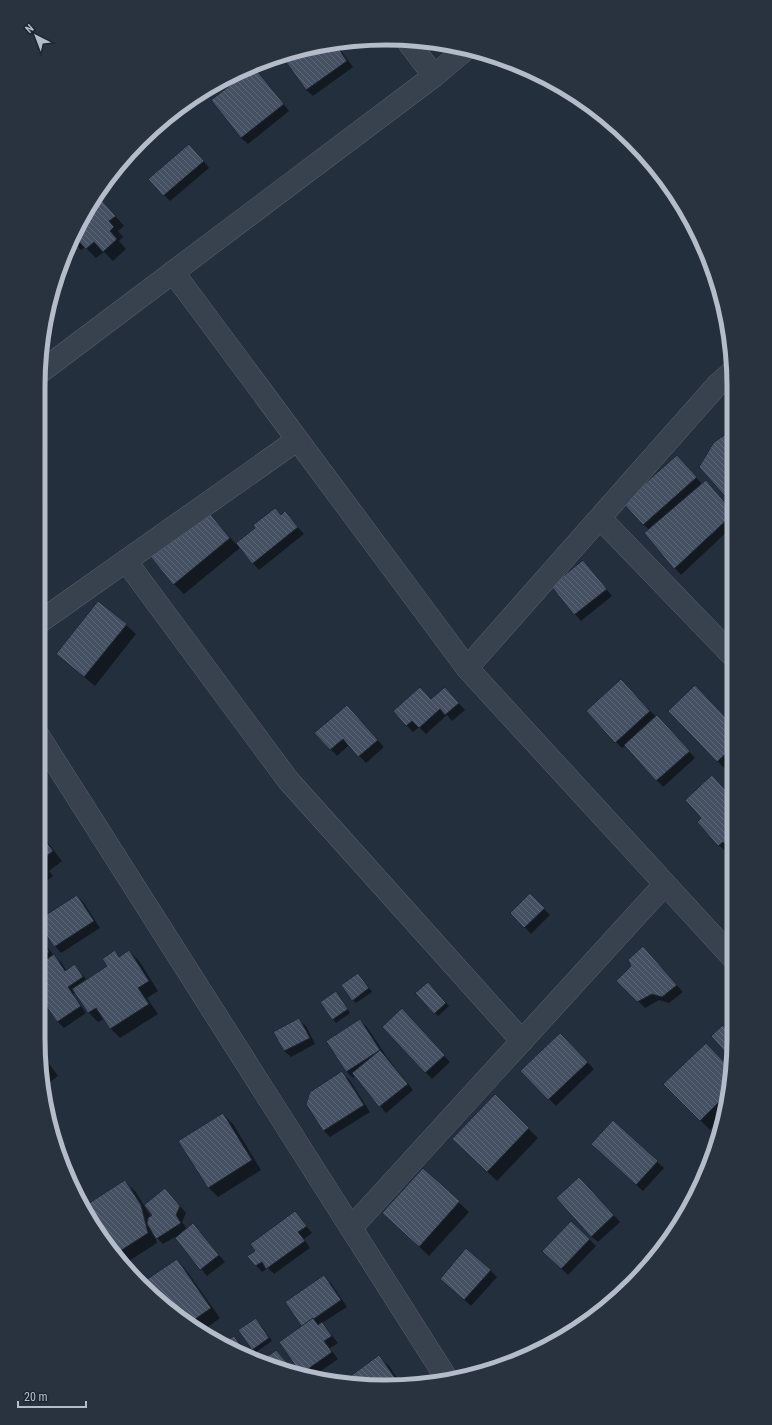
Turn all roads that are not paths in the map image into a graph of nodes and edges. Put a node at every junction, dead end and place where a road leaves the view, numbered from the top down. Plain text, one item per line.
1 (412, 46) edge
2 (460, 54) edge
3 (434, 76) junction
4 (173, 272) junction
5 (46, 368) edge
6 (727, 377) edge
7 (297, 440) junction
8 (600, 518) junction
9 (126, 561) junction
10 (45, 618) edge
11 (727, 650) edge
12 (466, 668) junction
13 (45, 746) edge
14 (665, 884) junction
15 (727, 951) edge
16 (522, 1041) junction
17 (351, 1228) junction
18 (445, 1374) edge

1 - 3 street
2 - 3 street
3 - 4 street
4 - 5 street
4 - 7 street
6 - 8 street
7 - 9 street
7 - 12 street
8 - 11 street
8 - 12 street
9 - 10 street
9 - 16 street
12 - 14 street
13 - 17 street
14 - 15 street
14 - 16 street
16 - 17 street
17 - 18 street

